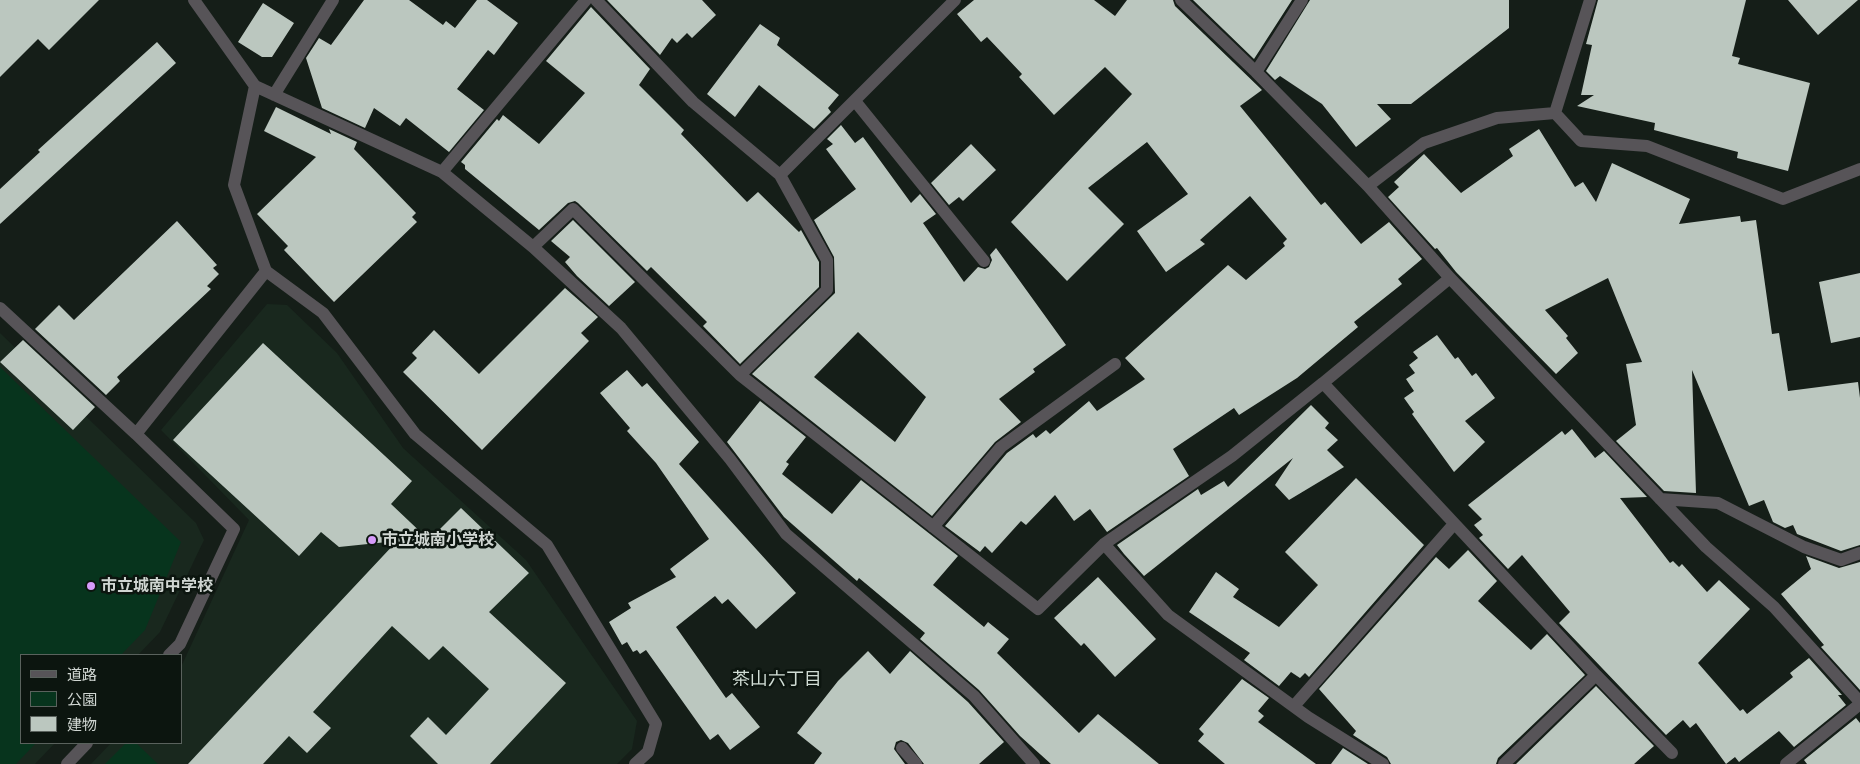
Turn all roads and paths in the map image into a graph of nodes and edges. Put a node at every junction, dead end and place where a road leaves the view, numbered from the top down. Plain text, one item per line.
1 (194, 0) edge
2 (333, 0) edge
3 (586, 0) edge
4 (596, 0) edge
5 (955, 0) edge
6 (1181, 0) edge
7 (1302, 0) edge
8 (1590, 0) edge
9 (1256, 72) junction
10 (255, 86) junction
11 (274, 95) junction
12 (855, 101) junction
13 (1555, 113) junction
14 (1860, 169) edge
15 (442, 172) junction
16 (780, 174) junction
17 (1368, 186) junction
18 (533, 247) junction
19 (984, 261) dead end
20 (266, 271) junction
21 (1450, 278) junction
22 (0, 308) edge
23 (1115, 364) dead end
24 (740, 375) junction
25 (1323, 383) junction
26 (136, 434) junction
27 (1660, 499) junction
28 (1454, 524) junction
29 (933, 527) junction
30 (1104, 544) junction
31 (1860, 553) edge
32 (170, 654) edge
33 (1596, 675) junction
34 (1860, 703) edge
35 (1294, 706) junction
36 (86, 744) edge
37 (902, 748) dead end
38 (1672, 754) dead end
39 (67, 764) edge
40 (636, 764) edge
41 (916, 764) edge
42 (1034, 764) edge
43 (1383, 764) edge
44 (1504, 764) edge
45 (1786, 764) edge

1 - 10 street
2 - 11 street
3 - 15 street
4 - 16 street
5 - 12 street
6 - 9 street
7 - 9 street
8 - 13 street
9 - 17 street
10 - 11 street
10 - 20 street
11 - 15 street
12 - 16 street
12 - 19 street
13 - 14 street
13 - 17 street
15 - 18 street
16 - 24 street
17 - 21 street
18 - 24 street
18 - 42 street
20 - 26 street
20 - 40 street
21 - 25 street
21 - 27 street
22 - 26 street
23 - 29 street
24 - 29 street
25 - 28 street
25 - 30 street
26 - 32 street
27 - 31 street
27 - 34 street
28 - 33 street
28 - 35 street
29 - 30 street
30 - 35 street
33 - 38 street
33 - 44 street
34 - 45 street
35 - 43 street
36 - 39 street
37 - 41 street

